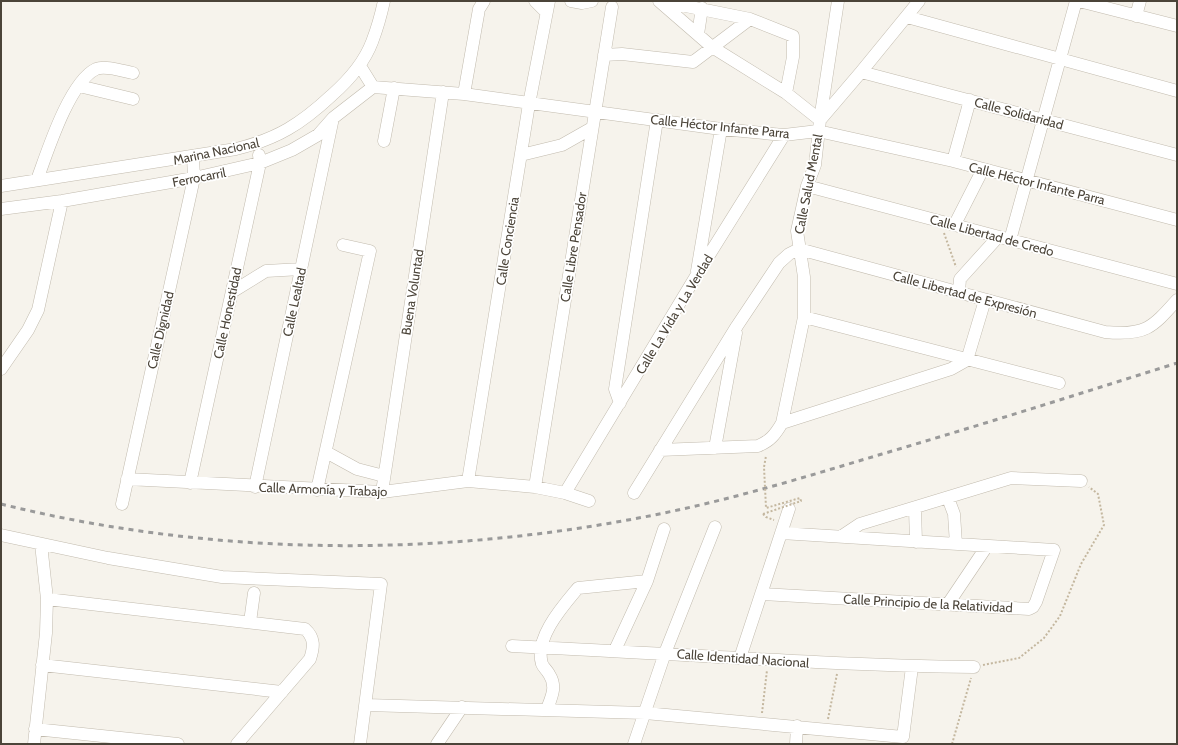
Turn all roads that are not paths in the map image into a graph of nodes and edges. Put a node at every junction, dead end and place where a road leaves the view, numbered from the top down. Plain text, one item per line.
1 (384, 1) edge
2 (484, 1) edge
3 (535, 1) edge
4 (571, 1) edge
5 (592, 1) edge
6 (660, 1) edge
7 (838, 1) edge
8 (919, 1) edge
9 (1076, 1) edge
10 (1079, 1) edge
11 (1140, 1) edge
12 (548, 6) edge
13 (612, 7) dead end
14 (702, 8) junction
15 (1136, 16) junction
16 (907, 17) junction
17 (750, 19) junction
18 (1177, 26) edge
19 (698, 34) junction
20 (712, 47) junction
21 (604, 56) junction
22 (1060, 59) junction
23 (360, 66) junction
24 (862, 72) junction
25 (133, 73) dead end
26 (79, 86) junction
27 (373, 87) junction
28 (394, 88) junction
29 (1177, 91) edge
30 (443, 92) junction
31 (786, 93) junction
32 (464, 94) junction
33 (133, 99) dead end
34 (970, 100) junction
35 (529, 104) junction
36 (595, 112) junction
37 (333, 118) junction
38 (657, 120) junction
39 (1043, 120) junction
40 (819, 126) junction
41 (592, 128) junction
42 (720, 129) junction
43 (784, 135) junction
44 (384, 141) dead end
45 (258, 144) junction
46 (521, 155) junction
47 (1177, 155) edge
48 (193, 157) junction
49 (953, 161) junction
50 (260, 162) junction
51 (983, 169) junction
52 (194, 178) junction
53 (37, 180) junction
54 (1026, 180) junction
55 (1, 186) edge
56 (807, 186) junction
57 (62, 201) junction
58 (1, 209) edge
59 (1177, 220) edge
60 (955, 224) junction
61 (998, 237) junction
62 (1010, 240) junction
63 (343, 244) dead end
64 (799, 248) junction
65 (301, 270) junction
66 (696, 276) junction
67 (1177, 284) edge
68 (232, 292) junction
69 (959, 292) junction
70 (985, 300) junction
71 (1177, 300) edge
72 (804, 317) junction
73 (737, 326) junction
74 (967, 360) junction
75 (1, 368) edge
76 (1059, 383) dead end
77 (620, 403) junction
78 (782, 424) junction
79 (715, 448) junction
80 (660, 450) junction
81 (326, 452) junction
82 (384, 476) junction
83 (127, 479) junction
84 (468, 481) junction
85 (1081, 481) dead end
86 (190, 483) junction
87 (255, 487) junction
88 (535, 487) junction
89 (317, 490) junction
90 (382, 492) junction
91 (565, 493) junction
92 (634, 493) dead end
93 (948, 498) junction
94 (589, 501) dead end
95 (122, 504) dead end
96 (914, 508) junction
97 (789, 509) dead end
98 (715, 527) dead end
99 (664, 530) dead end
100 (781, 533) junction
101 (1, 535) edge
102 (842, 536) junction
103 (916, 542) junction
104 (41, 544) junction
105 (956, 544) junction
106 (987, 546) junction
107 (647, 581) junction
108 (254, 593) dead end
109 (761, 594) junction
110 (47, 599) junction
111 (948, 604) junction
112 (250, 622) junction
113 (512, 646) dead end
114 (541, 647) junction
115 (615, 650) junction
116 (665, 653) junction
117 (740, 658) junction
118 (42, 665) junction
119 (912, 667) junction
120 (974, 667) dead end
121 (282, 692) junction
122 (366, 705) junction
123 (462, 707) junction
124 (547, 709) junction
125 (645, 713) junction
126 (798, 726) junction
127 (36, 729) junction
128 (34, 744) edge
129 (178, 744) edge
130 (237, 744) edge
131 (360, 744) edge
132 (437, 744) edge
133 (634, 744) edge
134 (796, 744) edge

1 - 23 street, Marina Nacional
2 - 32 street
3 - 12 street
4 - 5 street
6 - 14 street
6 - 19 street
7 - 40 street
8 - 16 street, Calle Salud Mental
9 - 22 street
10 - 15 street
11 - 15 street
12 - 35 street, Calle Conciencia
13 - 21 street, Calle Libre Pensador
14 - 17 street
14 - 19 street
15 - 18 street
16 - 22 street
16 - 24 street, Calle Salud Mental
17 - 20 street
17 - 31 street
19 - 20 street
20 - 21 street
20 - 31 street
21 - 36 street, Calle Libre Pensador
22 - 29 street
22 - 39 street
23 - 27 street
23 - 45 street, Marina Nacional
24 - 34 street, Calle Solidaridad
24 - 40 street, Calle Salud Mental
25 - 26 street
26 - 33 street
26 - 53 street
27 - 28 street, Calle Héctor Infante Parra
27 - 37 street, Ferrocarril
28 - 30 street, Calle Héctor Infante Parra
28 - 44 street
30 - 32 street, Calle Héctor Infante Parra
30 - 82 street, Buena Voluntad
31 - 40 street
32 - 35 street, Calle Héctor Infante Parra
34 - 39 street, Calle Solidaridad
34 - 49 street
35 - 36 street, Calle Héctor Infante Parra
35 - 46 street, Calle Conciencia
36 - 38 street, Calle Héctor Infante Parra
36 - 41 street, Calle Libre Pensador
37 - 50 street, Ferrocarril
37 - 65 street, Calle Lealtad
38 - 42 street, Calle Héctor Infante Parra
38 - 77 street
39 - 47 street, Calle Solidaridad
39 - 54 street
40 - 43 street, Calle Héctor Infante Parra
40 - 49 street, Calle Héctor Infante Parra
40 - 56 street, Calle Salud Mental
41 - 46 street
41 - 88 street, Calle Libre Pensador
42 - 43 street, Calle Héctor Infante Parra
42 - 66 street
43 - 66 street, Calle La Vida y La Verdad
45 - 48 street, Marina Nacional
45 - 50 street, Calle Honestidad
46 - 84 street, Calle Conciencia
48 - 52 street, Calle Dignidad
48 - 53 street, Marina Nacional
49 - 51 street, Calle Héctor Infante Parra
50 - 52 street, Ferrocarril
50 - 68 street, Calle Honestidad
51 - 54 street, Calle Héctor Infante Parra
51 - 60 street
52 - 57 street, Ferrocarril
52 - 83 street, Calle Dignidad
53 - 55 street, Marina Nacional
54 - 59 street, Calle Héctor Infante Parra
54 - 62 street
56 - 60 street, Calle Libertad de Credo
56 - 64 street, Calle Salud Mental
57 - 58 street, Ferrocarril
57 - 75 street
60 - 61 street, Calle Libertad de Credo
61 - 62 street, Calle Libertad de Credo
61 - 69 street
62 - 67 street, Calle Libertad de Credo
63 - 81 street
64 - 69 street, Calle Libertad de Expresión
64 - 72 street, Calle Salud Mental
64 - 73 street
65 - 68 street
65 - 87 street, Calle Lealtad
66 - 77 street, Calle La Vida y La Verdad
68 - 86 street, Calle Honestidad
69 - 70 street, Calle Libertad de Expresión
70 - 71 street, Calle Libertad de Expresión
70 - 74 street
72 - 74 street
72 - 78 street, Calle Salud Mental
73 - 79 street
73 - 80 street
74 - 76 street
74 - 78 street
77 - 91 street, Calle La Vida y La Verdad
78 - 79 street, Calle Salud Mental
79 - 80 street
80 - 92 street
81 - 82 street
81 - 89 street
82 - 90 street, Buena Voluntad
83 - 86 street, Calle Armonía y Trabajo
83 - 95 street, Calle Dignidad
84 - 88 street, Calle Armonía y Trabajo
84 - 90 street, Calle Armonía y Trabajo
85 - 93 street
86 - 87 street, Calle Armonía y Trabajo
87 - 89 street, Calle Armonía y Trabajo
88 - 91 street, Calle Armonía y Trabajo
89 - 90 street, Calle Armonía y Trabajo
91 - 94 street, Calle Armonía y Trabajo
93 - 96 street
93 - 105 street
96 - 102 street
96 - 103 street
97 - 100 street
98 - 116 street
99 - 107 street
100 - 102 street
100 - 109 street
101 - 104 street
102 - 103 street
103 - 105 street
104 - 110 street
104 - 122 street
105 - 106 street
106 - 111 street
106 - 111 street, Calle Principio de la Relatividad
107 - 114 street
107 - 115 street
108 - 112 street
109 - 111 street, Calle Principio de la Relatividad
109 - 117 street
110 - 112 street
110 - 118 street
112 - 121 street
113 - 114 street, Calle Identidad Nacional
114 - 115 street, Calle Identidad Nacional
114 - 124 street
115 - 116 street, Calle Identidad Nacional
116 - 117 street, Calle Identidad Nacional
116 - 125 street
117 - 119 street, Calle Identidad Nacional
118 - 121 street
118 - 127 street
119 - 120 street, Calle Identidad Nacional
119 - 126 street
121 - 130 street
122 - 123 street
122 - 131 street
123 - 124 street
123 - 132 street
124 - 125 street
125 - 126 street
125 - 133 street
126 - 134 street
127 - 128 street
127 - 129 street

